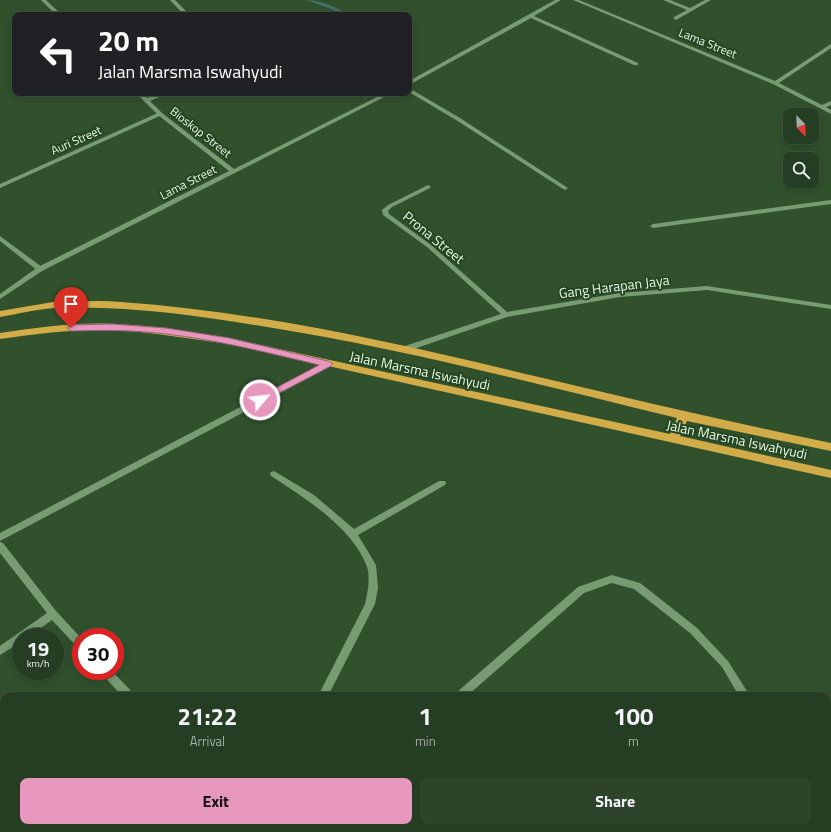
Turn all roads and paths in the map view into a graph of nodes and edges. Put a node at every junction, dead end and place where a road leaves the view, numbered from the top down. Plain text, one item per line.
1 (43, 0) edge
2 (172, 0) edge
3 (559, 0) edge
4 (574, 0) edge
5 (665, 0) edge
6 (709, 0) edge
7 (691, 10) junction
8 (56, 12) edge
9 (185, 12) edge
10 (531, 16) junction
11 (676, 18) dead end
12 (831, 46) edge
13 (636, 64) dead end
14 (412, 81) edge
15 (775, 83) junction
16 (412, 92) edge
17 (142, 96) edge
18 (157, 96) edge
19 (383, 96) edge
20 (146, 100) junction
21 (831, 103) edge
22 (822, 107) junction
23 (831, 112) edge
24 (160, 114) junction
25 (234, 171) junction
26 (0, 186) edge
27 (428, 187) dead end
28 (565, 188) dead end
29 (831, 202) edge
30 (653, 226) dead end
31 (0, 238) edge
32 (40, 268) junction
33 (0, 297) edge
34 (831, 307) edge
35 (0, 314) edge
36 (506, 315) junction
37 (0, 336) edge
38 (405, 349) junction
39 (328, 364) junction
40 (684, 416) junction
41 (673, 439) junction
42 (831, 447) edge
43 (274, 474) dead end
44 (831, 474) edge
45 (442, 483) dead end
46 (353, 534) junction
47 (0, 537) edge
48 (0, 546) edge
49 (53, 614) junction
50 (72, 635) edge
51 (0, 651) edge
52 (114, 680) edge
53 (125, 692) edge
54 (325, 692) edge
55 (465, 692) edge
56 (742, 692) edge

1 - 8 street
2 - 9 street
3 - 10 street
4 - 15 street, Lama Street
5 - 7 street
6 - 7 street
7 - 11 street
10 - 13 street
10 - 14 street
12 - 15 street
15 - 22 street, Lama Street
16 - 28 street
17 - 20 street, Bioskop Street
18 - 20 street
19 - 25 street, Lama Street
20 - 24 street, Bioskop Street
21 - 22 street
22 - 23 street, Lama Street
24 - 25 street, Bioskop Street
24 - 26 street, Auri Street
25 - 32 street, Lama Street
27 - 36 street, Prona Street
29 - 30 street
31 - 32 street
32 - 33 street, Lama Street
34 - 36 street, Gang Harapan Jaya
35 - 38 highway, Jalan Marsma Iswahyudi
36 - 38 street, Gang Harapan Jaya
37 - 39 highway, Jalan Marsma Iswahyudi
38 - 40 highway, Jalan Marsma Iswahyudi
39 - 41 highway, Jalan Marsma Iswahyudi
39 - 47 street
40 - 41 highway
40 - 42 highway, Jalan Marsma Iswahyudi
41 - 44 highway, Jalan Marsma Iswahyudi
43 - 46 street
45 - 46 street
46 - 54 street
48 - 49 street
49 - 50 street
49 - 51 street
52 - 53 street
55 - 56 street

